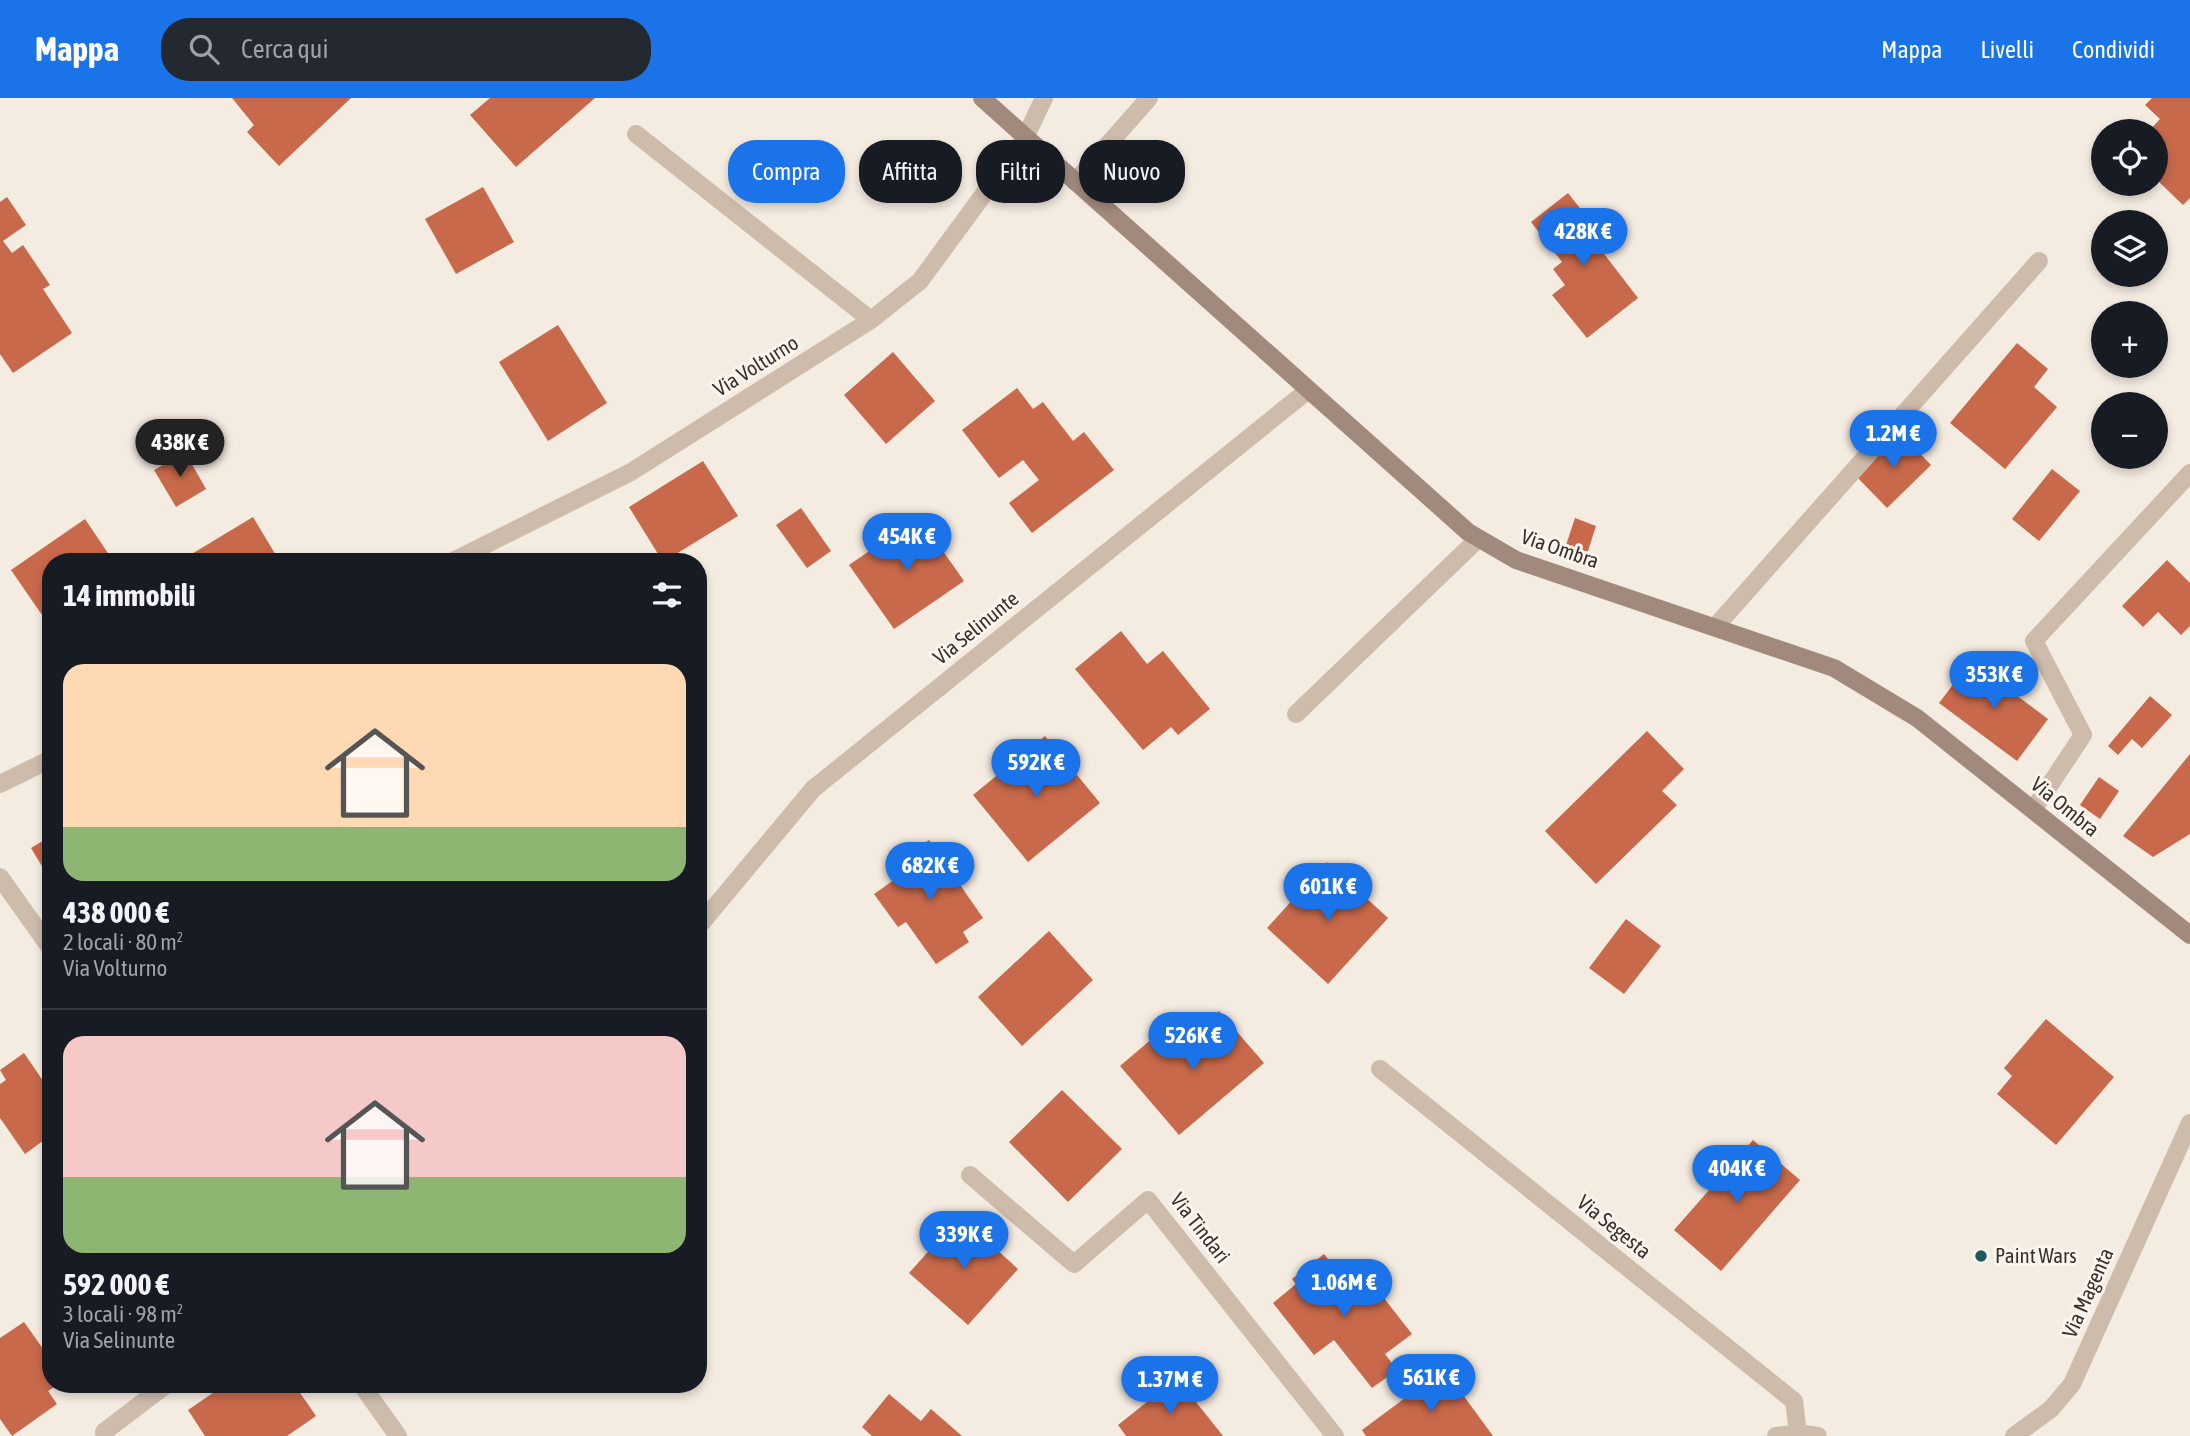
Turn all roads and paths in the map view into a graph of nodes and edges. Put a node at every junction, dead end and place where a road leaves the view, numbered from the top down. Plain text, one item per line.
1 (982, 98) edge
2 (1044, 98) edge
3 (1149, 98) edge
4 (636, 134) dead end
5 (1025, 138) junction
6 (1075, 182) junction
7 (2039, 261) dead end
8 (871, 320) junction
9 (1307, 391) junction
10 (2190, 472) edge
11 (1478, 538) junction
12 (469, 553) edge
13 (1716, 626) junction
14 (1296, 714) dead end
15 (42, 764) edge
16 (0, 785) edge
17 (2033, 810) junction
18 (0, 877) edge
19 (707, 916) edge
20 (42, 936) edge
21 (2190, 936) edge
22 (1380, 1069) dead end
23 (2190, 1122) edge
24 (2184, 1145) edge
25 (970, 1175) dead end
26 (155, 1393) edge
27 (367, 1393) edge
28 (104, 1432) dead end
29 (1798, 1433) junction
30 (398, 1436) edge
31 (1335, 1436) edge
32 (1776, 1436) edge
33 (1818, 1436) edge
34 (2014, 1436) edge

1 - 5 main road, Via Ombra
2 - 5 street, Via Volturno
3 - 6 street
4 - 8 street
5 - 6 main road, Via Ombra
5 - 8 street, Via Volturno
6 - 9 main road, Via Ombra
7 - 13 street
8 - 12 street, Via Volturno
9 - 11 main road, Via Ombra
9 - 19 street, Via Selinunte
10 - 17 street
11 - 13 main road, Via Ombra
11 - 14 street
13 - 17 main road, Via Ombra
15 - 16 street
17 - 21 main road, Via Ombra
18 - 20 street
22 - 29 street, Via Segesta
23 - 24 street, Via Magenta
24 - 34 street, Via Magenta
25 - 31 street, Via Tindari
26 - 28 street
27 - 30 street
29 - 32 street
29 - 33 street

